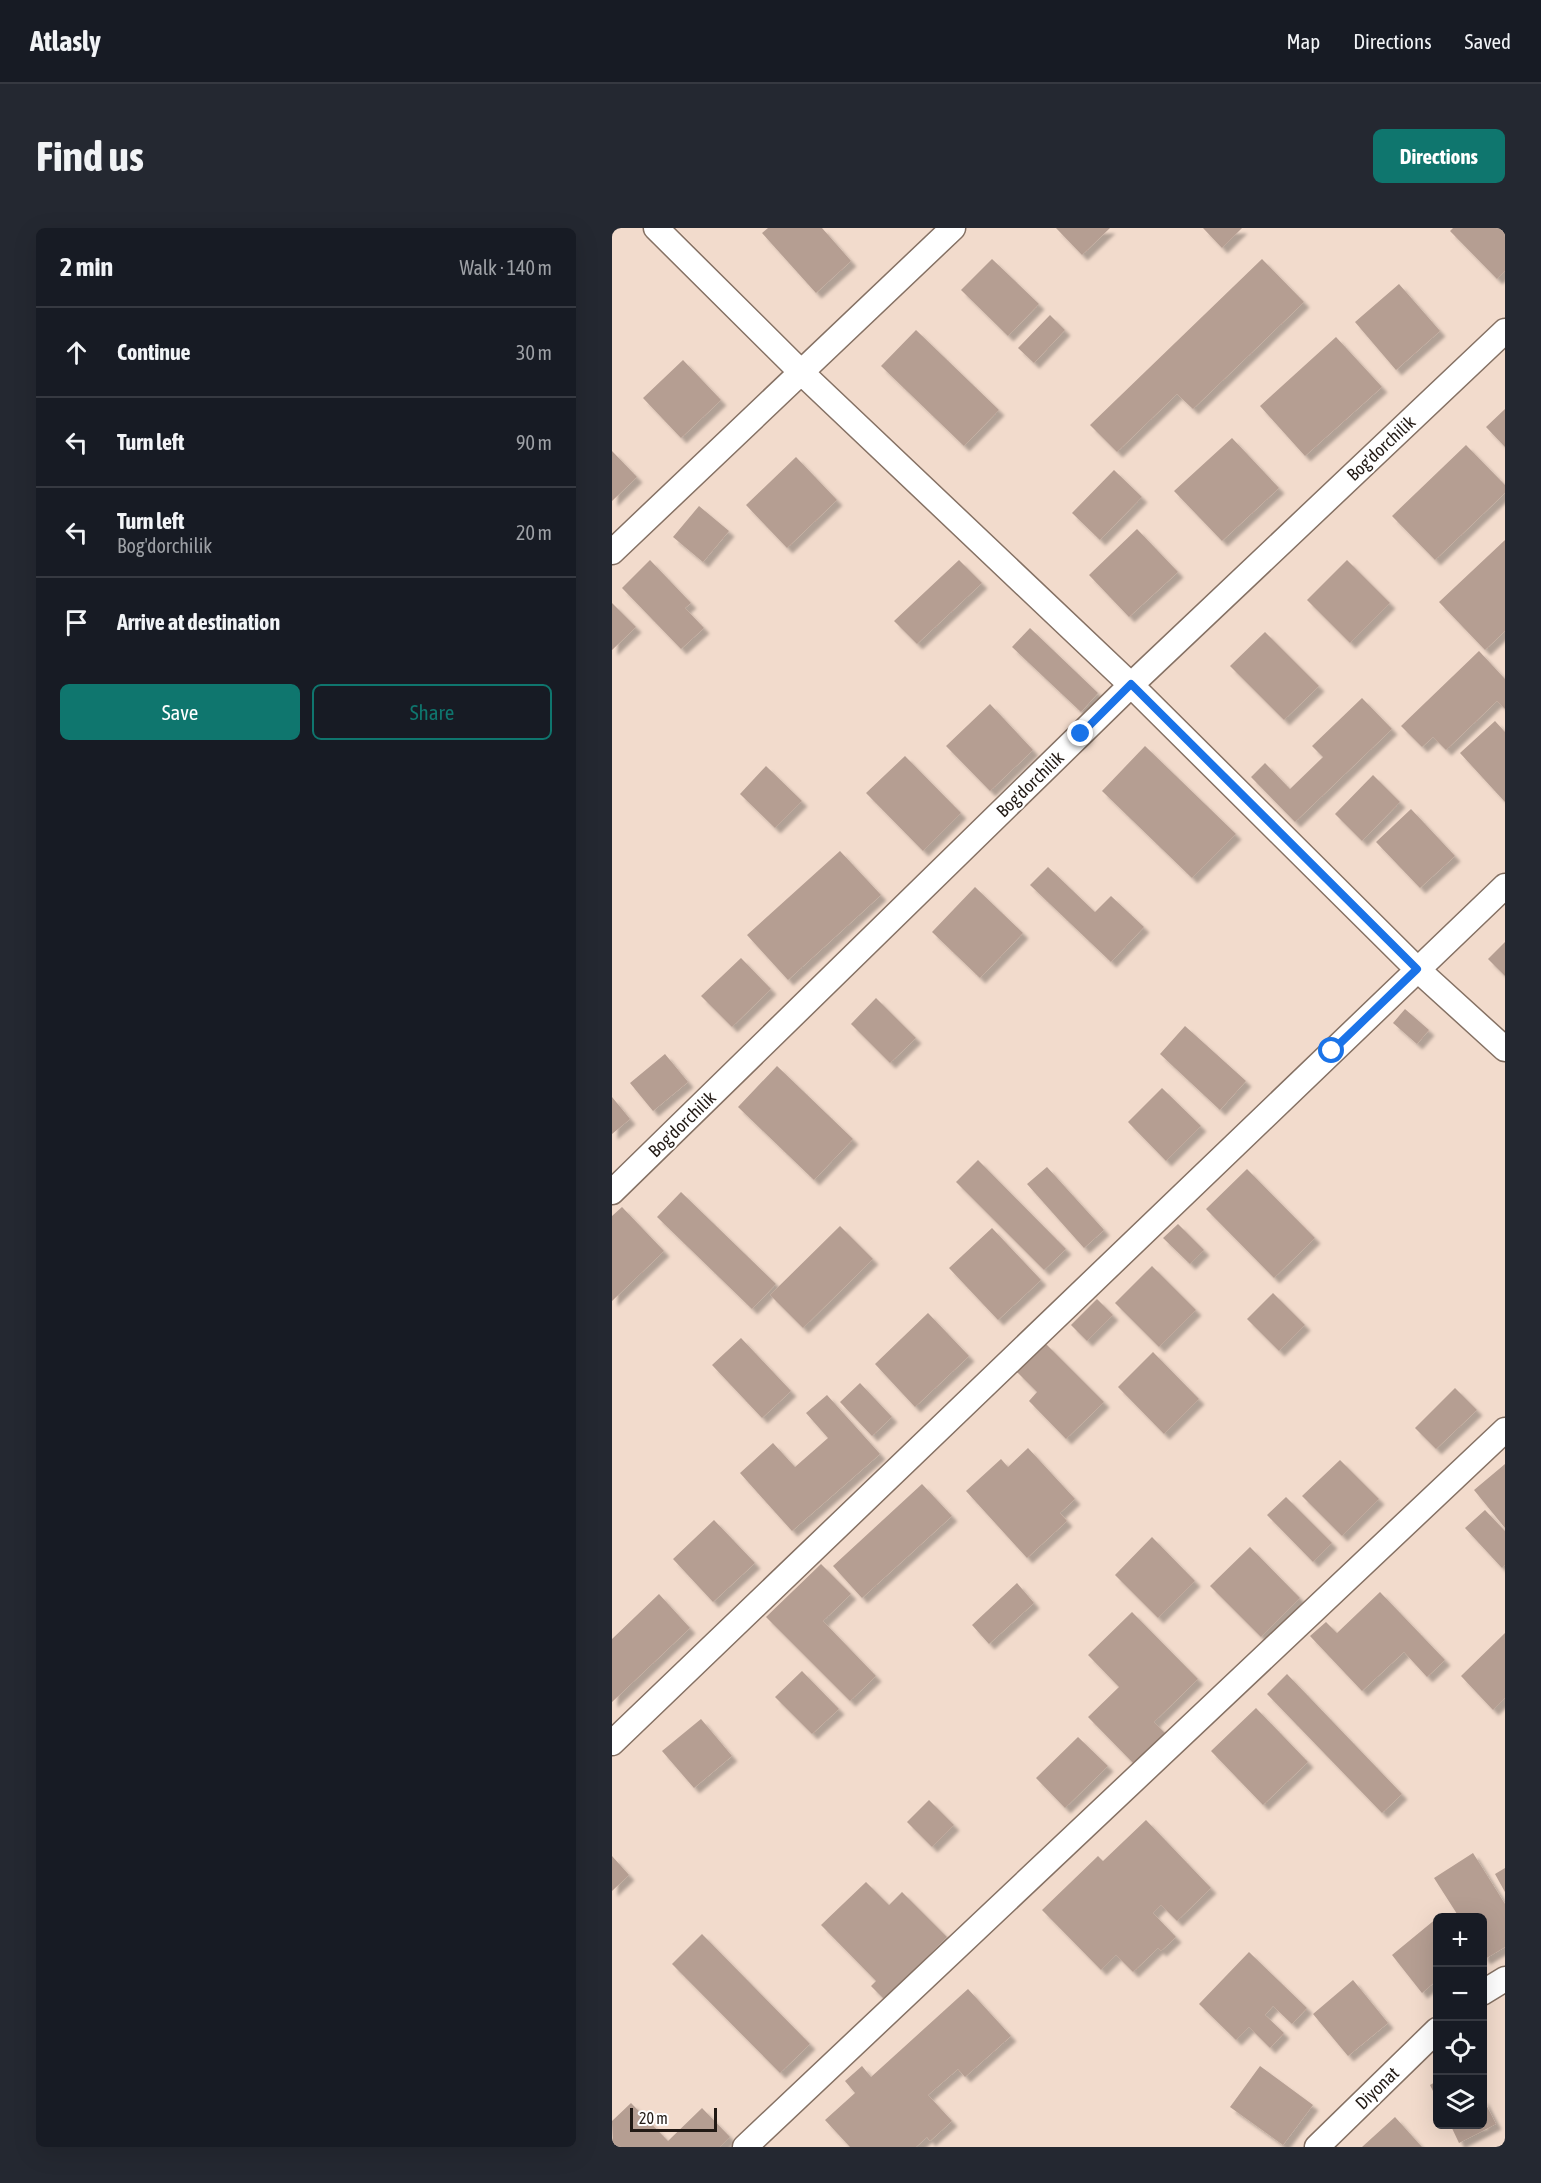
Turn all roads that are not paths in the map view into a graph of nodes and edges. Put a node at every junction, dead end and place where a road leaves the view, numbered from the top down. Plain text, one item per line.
1 (656, 228) edge
2 (953, 228) edge
3 (1505, 332) edge
4 (802, 373) junction
5 (612, 552) edge
6 (1131, 684) junction
7 (1505, 886) edge
8 (1417, 969) junction
9 (1505, 1049) edge
10 (612, 1192) edge
11 (1505, 1430) edge
12 (612, 1743) edge
13 (1505, 1979) edge
14 (1487, 1991) edge
15 (1433, 2034) edge
16 (746, 2147) edge
17 (1317, 2147) edge

1 - 4 street
2 - 4 street
3 - 6 street, Bog'dorchilik
4 - 5 street
4 - 6 street
6 - 8 street
6 - 10 street, Bog'dorchilik
7 - 8 street
8 - 9 street
8 - 12 street
11 - 16 street
13 - 14 street
15 - 17 street, Diyonat

